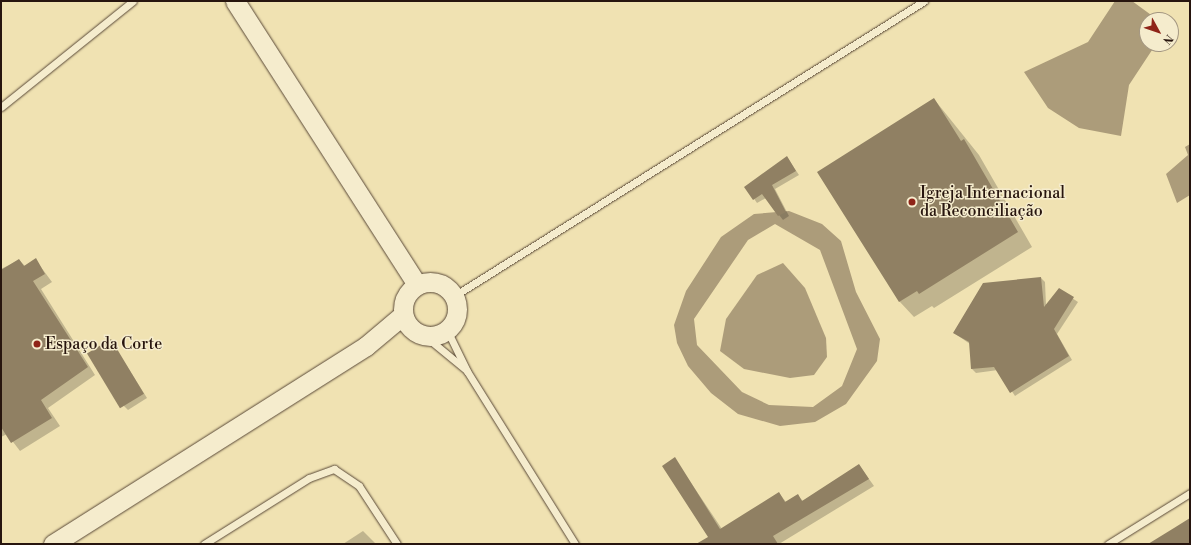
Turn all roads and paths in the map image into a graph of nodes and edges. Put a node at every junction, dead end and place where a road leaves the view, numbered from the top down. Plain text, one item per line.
1 (133, 1) edge
2 (235, 1) edge
3 (924, 1) edge
4 (1, 107) edge
5 (412, 290) junction
6 (454, 296) junction
7 (403, 315) junction
8 (447, 330) junction
9 (420, 334) junction
10 (366, 346) junction
11 (467, 371) junction
12 (1190, 493) edge
13 (53, 544) edge
14 (204, 544) edge
15 (397, 544) edge
16 (575, 544) edge
17 (1108, 544) edge

1 - 4 lane
2 - 5 street
3 - 6 lane
5 - 6 street
5 - 7 street
6 - 8 street
7 - 9 street
7 - 10 street
8 - 9 street
8 - 11 lane
9 - 10 street
9 - 11 lane
10 - 13 street
11 - 16 lane
12 - 17 lane
14 - 15 lane

